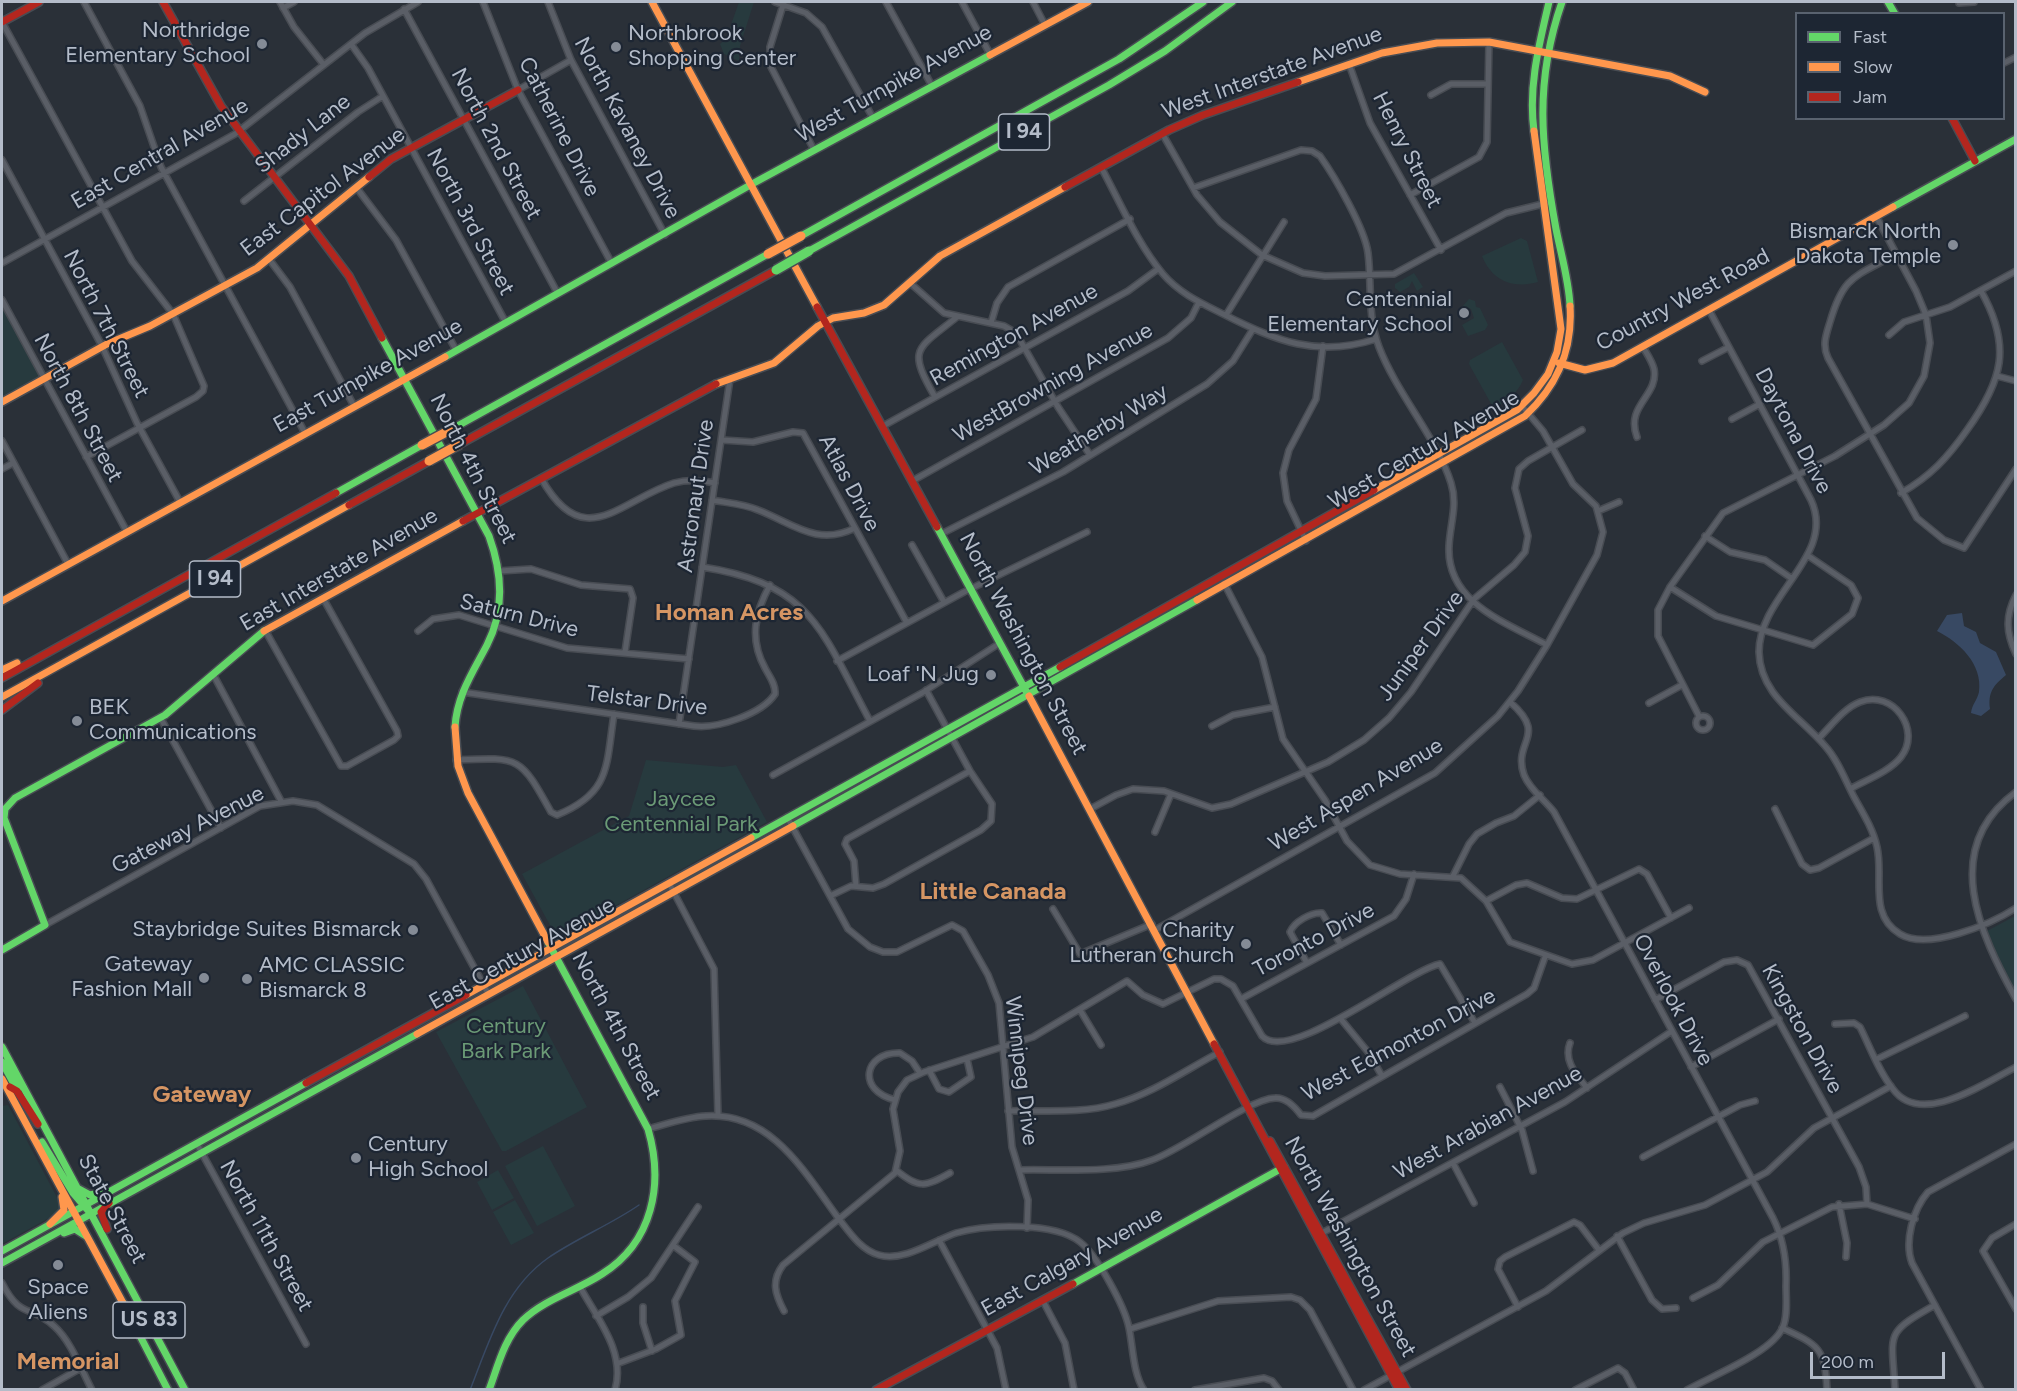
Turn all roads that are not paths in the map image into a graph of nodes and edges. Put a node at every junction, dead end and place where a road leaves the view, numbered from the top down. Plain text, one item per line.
1 (39, 2) edge
2 (84, 2) edge
3 (164, 2) edge
4 (280, 2) edge
5 (294, 2) edge
6 (418, 2) edge
7 (483, 2) edge
8 (548, 2) edge
9 (652, 2) edge
10 (775, 2) edge
11 (886, 2) edge
12 (962, 2) edge
13 (1033, 2) edge
14 (1088, 2) edge
15 (1203, 2) edge
16 (1232, 2) edge
17 (1549, 2) edge
18 (1562, 2) edge
19 (1974, 2) edge
20 (784, 3) edge
21 (1959, 3) dead end
22 (283, 8) junction
23 (404, 9) junction
24 (2, 22) edge
25 (1045, 25) junction
26 (1488, 42) junction
27 (351, 44) junction
28 (1542, 51) junction
29 (990, 54) junction
30 (571, 60) junction
31 (1349, 64) junction
32 (324, 65) junction
33 (1488, 84) junction
34 (932, 86) junction
35 (518, 90) junction
36 (1705, 92) dead end
37 (1431, 95) dead end
38 (383, 96) junction
39 (873, 118) junction
40 (464, 119) junction
41 (1953, 120) edge
42 (239, 131) junction
43 (1162, 133) junction
44 (2016, 139) edge
45 (411, 147) junction
46 (814, 150) junction
47 (2, 160) edge
48 (1975, 161) junction
49 (1101, 167) junction
50 (164, 174) junction
51 (274, 177) junction
52 (752, 184) junction
53 (356, 187) junction
54 (1193, 188) junction
55 (1410, 195) junction
56 (244, 201) dead end
57 (1548, 203) junction
58 (103, 207) junction
59 (1875, 216) junction
60 (1130, 219) junction
61 (1284, 222) dead end
62 (311, 224) junction
63 (665, 235) junction
64 (44, 239) junction
65 (1441, 250) junction
66 (1896, 254) junction
67 (1262, 255) junction
68 (269, 259) junction
69 (2, 263) edge
70 (612, 264) junction
71 (1158, 269) junction
72 (2016, 271) edge
73 (1369, 276) junction
74 (909, 282) junction
75 (225, 286) junction
76 (1981, 291) junction
77 (558, 294) junction
78 (2, 300) edge
79 (1199, 302) junction
80 (1709, 310) junction
81 (173, 314) junction
82 (1226, 315) junction
83 (1926, 315) junction
84 (957, 317) junction
85 (826, 322) junction
86 (506, 323) junction
87 (991, 323) junction
88 (1253, 329) junction
89 (1889, 335) dead end
90 (1376, 339) junction
91 (102, 346) junction
92 (1323, 346) junction
93 (1729, 346) junction
94 (1643, 347) junction
95 (1025, 348) junction
96 (456, 350) junction
97 (1702, 361) dead end
98 (1559, 363) junction
99 (1997, 376) junction
100 (44, 378) junction
101 (405, 378) junction
102 (730, 379) junction
103 (2016, 381) edge
104 (935, 397) junction
105 (1055, 401) junction
106 (2, 402) edge
107 (1760, 404) junction
108 (354, 406) junction
109 (1526, 409) junction
110 (1732, 418) dead end
111 (883, 426) junction
112 (140, 428) junction
113 (1582, 430) dead end
114 (305, 434) junction
115 (1870, 434) junction
116 (1637, 437) dead end
117 (722, 440) junction
118 (2, 441) edge
119 (1552, 447) junction
120 (1090, 455) junction
121 (86, 457) junction
122 (1440, 460) junction
123 (13, 463) junction
124 (2, 469) edge
125 (2016, 469) edge
126 (1798, 475) junction
127 (541, 478) junction
128 (912, 481) junction
129 (715, 483) junction
130 (1901, 492) junction
131 (712, 500) junction
132 (180, 502) junction
133 (1619, 502) dead end
134 (1598, 511) junction
135 (478, 513) junction
136 (855, 528) junction
137 (127, 532) junction
138 (1087, 532) dead end
139 (941, 534) junction
140 (1304, 536) junction
141 (1705, 536) junction
142 (912, 545) dead end
143 (1807, 555) junction
144 (68, 564) junction
145 (702, 567) junction
146 (499, 570) junction
147 (1222, 576) junction
148 (1791, 578) junction
149 (770, 585) junction
150 (1225, 586) junction
151 (1670, 587) junction
152 (971, 589) junction
153 (2016, 595) edge
154 (323, 598) junction
155 (2, 600) edge
156 (142, 600) junction
157 (944, 602) junction
158 (1472, 602) junction
159 (906, 623) junction
160 (495, 624) junction
161 (1762, 629) junction
162 (265, 630) junction
163 (418, 631) dead end
164 (120, 632) junction
165 (1000, 643) junction
166 (1547, 645) junction
167 (625, 652) junction
168 (2016, 654) edge
169 (689, 659) junction
170 (837, 660) junction
171 (2, 670) edge
172 (213, 674) junction
173 (2, 678) edge
174 (1682, 685) junction
175 (926, 690) junction
176 (1026, 691) junction
177 (462, 692) junction
178 (2, 697) edge
179 (1510, 702) junction
180 (1649, 703) dead end
181 (1275, 707) junction
182 (2, 710) edge
183 (614, 714) junction
184 (1700, 716) dead end
185 (160, 717) junction
186 (870, 721) junction
187 (679, 724) junction
188 (1212, 726) dead end
189 (947, 729) junction
190 (952, 738) junction
191 (1819, 738) junction
192 (456, 760) junction
193 (970, 771) junction
194 (1306, 772) junction
195 (773, 775) dead end
196 (1850, 789) junction
197 (2016, 792) edge
198 (1171, 794) junction
199 (1540, 795) junction
200 (281, 801) junction
201 (1090, 809) junction
202 (1775, 810) dead end
203 (787, 818) junction
204 (792, 827) junction
205 (221, 828) junction
206 (1339, 828) junction
207 (1155, 832) dead end
208 (1874, 838) junction
209 (1414, 874) junction
210 (1453, 876) junction
211 (669, 883) junction
212 (856, 886) junction
213 (1596, 891) junction
214 (674, 892) junction
215 (830, 896) junction
216 (1486, 902) junction
217 (1689, 908) dead end
218 (2016, 908) edge
219 (1053, 909) dead end
220 (1671, 918) junction
221 (45, 925) junction
222 (1981, 925) junction
223 (1154, 927) junction
224 (1624, 943) junction
225 (1341, 945) junction
226 (2, 950) edge
227 (554, 952) junction
228 (1545, 957) junction
229 (1307, 963) junction
230 (484, 985) junction
231 (1188, 993) junction
232 (489, 995) junction
233 (1240, 999) junction
234 (2016, 999) edge
235 (1655, 1000) junction
236 (1080, 1010) junction
237 (1965, 1016) dead end
238 (1340, 1018) junction
239 (1779, 1019) junction
240 (1475, 1023) junction
241 (1835, 1024) dead end
242 (1672, 1031) junction
243 (1570, 1043) dead end
244 (1101, 1045) dead end
245 (2, 1047) edge
246 (1004, 1048) junction
247 (1220, 1052) junction
248 (2, 1055) edge
249 (967, 1059) junction
250 (1877, 1059) junction
251 (2, 1062) edge
252 (1690, 1067) junction
253 (2016, 1067) edge
254 (13, 1068) junction
255 (929, 1070) junction
256 (920, 1073) junction
257 (1382, 1076) junction
258 (2, 1078) edge
259 (1892, 1086) junction
260 (1500, 1087) dead end
261 (1587, 1088) junction
262 (895, 1100) junction
263 (1755, 1101) dead end
264 (1250, 1108) junction
265 (1008, 1111) junction
266 (718, 1116) junction
267 (1718, 1116) junction
268 (1832, 1118) junction
269 (24, 1119) junction
270 (1521, 1126) junction
271 (648, 1129) junction
272 (30, 1130) junction
273 (2016, 1144) edge
274 (199, 1148) junction
275 (1643, 1157) dead end
276 (64, 1160) junction
277 (163, 1162) junction
278 (1453, 1163) junction
279 (1283, 1168) junction
280 (896, 1170) junction
281 (1020, 1170) junction
282 (1533, 1171) dead end
283 (950, 1173) dead end
284 (1752, 1180) junction
285 (79, 1189) junction
286 (110, 1203) junction
287 (1474, 1203) dead end
288 (1839, 1204) junction
289 (1867, 1204) junction
290 (698, 1208) dead end
291 (82, 1214) junction
292 (839, 1219) junction
293 (1915, 1219) junction
294 (50, 1224) junction
295 (2016, 1224) edge
296 (1027, 1228) junction
297 (35, 1233) junction
298 (1779, 1233) junction
299 (1319, 1235) junction
300 (1617, 1236) junction
301 (939, 1240) junction
302 (92, 1244) junction
303 (674, 1246) junction
304 (26, 1249) junction
305 (1599, 1250) junction
306 (2, 1251) edge
307 (16, 1255) junction
308 (2, 1256) edge
309 (1846, 1257) dead end
310 (2, 1263) edge
311 (1100, 1269) junction
312 (2, 1283) edge
313 (129, 1283) junction
314 (580, 1287) junction
315 (1693, 1298) dead end
316 (1042, 1301) junction
317 (1935, 1305) junction
318 (644, 1307) dead end
319 (1518, 1307) junction
320 (1676, 1308) dead end
321 (2016, 1309) edge
322 (784, 1311) dead end
323 (596, 1316) junction
324 (1782, 1328) junction
325 (1130, 1329) junction
326 (988, 1331) junction
327 (306, 1344) dead end
328 (652, 1351) junction
329 (619, 1363) junction
330 (81, 1368) junction
331 (1391, 1375) junction
332 (42, 1389) edge
333 (92, 1389) edge
334 (168, 1389) edge
335 (185, 1389) edge
336 (489, 1389) edge
337 (615, 1389) edge
338 (876, 1389) edge
339 (1006, 1389) edge
340 (1074, 1389) edge
341 (1144, 1389) edge
342 (1195, 1389) edge
343 (1279, 1389) edge
344 (1353, 1389) edge
345 (1364, 1389) edge
346 (1399, 1389) edge
347 (1407, 1389) edge
348 (1575, 1389) edge
349 (1634, 1389) edge
350 (1687, 1389) edge
351 (1827, 1389) edge
352 (1895, 1389) edge
353 (1981, 1389) edge

1 - 24 main road
2 - 50 street
3 - 42 main road, North 4th Street
4 - 22 street
5 - 22 street
6 - 23 street, East Central Avenue
7 - 35 street, Catherine Drive
8 - 30 street, North Kavaney Drive
9 - 52 main road, North Washington Street
10 - 20 street
11 - 34 street
12 - 29 street
13 - 25 street
14 - 25 main road, West Turnpike Avenue
15 - 156 main road, I 94, bridge
16 - 164 main road, I 94, bridge
17 - 28 main road, West Century Avenue
18 - 28 main road, West Century Avenue
19 - 21 street
20 - 39 street
20 - 46 street
22 - 32 street
23 - 27 street, East Central Avenue
23 - 40 street, North 2nd Street
24 - 58 street
25 - 29 main road, West Turnpike Avenue
26 - 28 main road, West Interstate Avenue
26 - 31 main road, West Interstate Avenue
26 - 33 street
27 - 32 street, East Central Avenue
27 - 38 street, North 3rd Street
28 - 36 main road, West Interstate Avenue
28 - 57 main road, West Century Avenue
29 - 34 main road, West Turnpike Avenue
30 - 35 street, East Capitol Avenue
30 - 63 street, North Kavaney Drive
31 - 43 main road, West Interstate Avenue
31 - 55 street, Henry Street
32 - 42 street, East Central Avenue
33 - 37 street
33 - 55 street
34 - 39 main road, West Turnpike Avenue
35 - 40 main road, East Capitol Avenue
35 - 70 street, Catherine Drive
38 - 45 street, North 3rd Street
38 - 51 street, Shady Lane
39 - 46 main road, West Turnpike Avenue
40 - 45 main road, East Capitol Avenue
40 - 77 street, North 2nd Street
41 - 48 main road
42 - 50 street, East Central Avenue
42 - 51 main road, North 4th Street
43 - 49 main road, West Interstate Avenue
43 - 54 street
44 - 48 main road, Country West Road
45 - 53 main road, East Capitol Avenue
45 - 86 street, North 3rd Street
46 - 52 main road, West Turnpike Avenue
47 - 64 street, North 7th Street
48 - 59 main road, Country West Road
49 - 60 street
49 - 74 main road, West Interstate Avenue
50 - 58 street, East Central Avenue
50 - 75 street
51 - 56 street, Shady Lane
51 - 62 main road, North 4th Street
52 - 63 main road, East Turnpike Avenue
52 - 85 main road, North Washington Street
53 - 62 main road, East Capitol Avenue
53 - 96 street
54 - 67 street
54 - 73 street
55 - 65 street, Henry Street
57 - 65 street
57 - 98 main road, West Century Avenue
58 - 64 street, East Central Avenue
58 - 81 street
59 - 66 street
59 - 80 main road, Country West Road
60 - 71 street
60 - 87 street
61 - 67 street
62 - 68 main road, East Capitol Avenue
62 - 101 main road, North 4th Street
63 - 70 main road, East Turnpike Avenue
64 - 69 street, East Central Avenue
64 - 91 street, North 7th Street
65 - 73 street
66 - 83 street
66 - 115 street
67 - 73 street
67 - 82 street
68 - 75 main road, East Capitol Avenue
68 - 108 street
70 - 77 main road, East Turnpike Avenue
71 - 79 street
71 - 95 street, Remington Avenue
72 - 76 street
73 - 90 street
74 - 84 street
74 - 85 main road, West Interstate Avenue
75 - 81 main road, East Capitol Avenue
75 - 114 street
76 - 83 street
76 - 99 street
77 - 86 main road, East Turnpike Avenue
78 - 100 street, North 8th Street
79 - 82 street
79 - 105 street, WestBrowning Avenue
80 - 93 street, Daytona Drive
80 - 94 main road, Country West Road
81 - 91 main road, East Capitol Avenue
81 - 112 street
82 - 88 street
83 - 89 street
83 - 115 street
84 - 87 street
84 - 104 street
85 - 102 main road, East Interstate Avenue
85 - 111 main road, North Washington Street
86 - 96 main road, East Turnpike Avenue
87 - 95 street
88 - 92 street
88 - 120 street, Weatherby Way
90 - 92 street
90 - 122 street
91 - 100 main road, East Capitol Avenue
91 - 112 street, North 7th Street
92 - 140 street
93 - 97 street
93 - 107 street, Daytona Drive
94 - 98 main road, Country West Road
94 - 116 street
95 - 104 street, Remington Avenue
95 - 105 street
96 - 101 main road, East Turnpike Avenue
98 - 109 main road, West Century Avenue
99 - 103 street
99 - 130 street
100 - 106 main road, East Capitol Avenue
100 - 121 street, North 8th Street
101 - 108 main road, East Turnpike Avenue
101 - 135 main road, North 4th Street
102 - 117 street, Astronaut Drive
102 - 127 main road, East Interstate Avenue
104 - 111 street, Remington Avenue
105 - 120 street
105 - 128 street, WestBrowning Avenue
107 - 110 street
107 - 126 street, Daytona Drive
108 - 114 main road, East Turnpike Avenue
109 - 119 street
109 - 122 main road, West Century Avenue
111 - 128 main road, North Washington Street
112 - 121 street
112 - 132 street, North 7th Street
113 - 119 street, Juniper Drive
114 - 132 main road, East Turnpike Avenue
115 - 126 street
115 - 130 street
117 - 129 street, Astronaut Drive
117 - 136 street, Atlas Drive
118 - 123 street
119 - 134 street
119 - 158 street, Juniper Drive
120 - 139 street, Weatherby Way
121 - 137 street, North 8th Street
122 - 140 main road, West Century Avenue
122 - 158 street
123 - 124 street
123 - 144 street
125 - 130 street
126 - 141 street
126 - 143 street, Daytona Drive
127 - 129 street
127 - 135 main road, East Interstate Avenue
128 - 139 main road, North Washington Street
129 - 131 street, Astronaut Drive
131 - 136 street
131 - 145 street, Astronaut Drive
132 - 137 main road, East Turnpike Avenue
133 - 134 street
134 - 166 street, West Aspen Avenue
135 - 146 main road, North 4th Street
135 - 154 main road, East Interstate Avenue
136 - 159 street, Atlas Drive
137 - 144 main road, East Turnpike Avenue
138 - 152 street
139 - 152 main road, North Washington Street
140 - 147 main road, West Century Avenue
140 - 150 main road, West Century Avenue
141 - 148 street
141 - 151 street
142 - 157 street
143 - 148 street, Daytona Drive
143 - 161 street
144 - 155 main road, East Turnpike Avenue
145 - 149 street
145 - 169 street, Astronaut Drive
146 - 160 main road, North 4th Street
146 - 167 street
147 - 150 street
147 - 176 main road, West Century Avenue
148 - 161 street, Daytona Drive
149 - 170 street
149 - 187 street, Telstar Drive
150 - 176 main road, West Century Avenue
150 - 181 street
151 - 161 street
151 - 174 street
152 - 157 street
152 - 165 main road, North Washington Street
153 - 168 street
154 - 162 main road, East Interstate Avenue
154 - 162 street
156 - 171 main road
156 - 173 main road, I 94
157 - 159 street
158 - 166 street
158 - 194 street, Juniper Drive
159 - 170 street
160 - 163 street, Saturn Drive
160 - 167 street, Saturn Drive
160 - 177 main road, North 4th Street
161 - 191 street, Daytona Drive
162 - 172 main road, East Interstate Avenue
164 - 178 main road, I 94
164 - 182 main road
165 - 175 street
165 - 176 main road, North Washington Street
166 - 179 street, West Aspen Avenue
167 - 169 street, Saturn Drive
169 - 187 street, Astronaut Drive
170 - 186 street
172 - 185 main road, East Interstate Avenue
172 - 200 street
174 - 180 street
174 - 184 street
175 - 186 street
175 - 189 street
176 - 189 main road, East Century Avenue
176 - 190 main road, East Century Avenue
176 - 201 main road, North Washington Street
177 - 183 street, Telstar Drive
177 - 192 main road, North 4th Street
179 - 199 street, Overlook Drive
179 - 206 street, West Aspen Avenue
181 - 188 street
181 - 194 street
183 - 187 street, Telstar Drive
183 - 192 street
185 - 205 street
185 - 221 main road, East Interstate Avenue
186 - 195 street
189 - 190 street
189 - 203 main road, East Century Avenue
190 - 193 street
190 - 204 main road, East Century Avenue
191 - 196 street, Daytona Drive
191 - 196 street
192 - 227 main road, North 4th Street
193 - 212 street
193 - 212 street
194 - 198 street, Juniper Drive
194 - 206 street
196 - 208 street, Daytona Drive
197 - 222 street
198 - 201 street, Juniper Drive
198 - 207 street
199 - 210 street
199 - 213 street, Overlook Drive
200 - 205 street, Gateway Avenue
200 - 230 street, Gateway Avenue
201 - 223 main road, North Washington Street
202 - 208 street
203 - 204 street, Winnipeg Drive
203 - 211 main road, East Century Avenue
204 - 214 main road, East Century Avenue
204 - 215 street, Winnipeg Drive
205 - 221 street, Gateway Avenue
206 - 209 street
206 - 223 street, West Aspen Avenue
208 - 222 street, Daytona Drive
209 - 210 street
209 - 225 street, Toronto Drive
210 - 216 street
211 - 214 street
211 - 227 main road, East Century Avenue
212 - 215 street
213 - 216 street
213 - 220 street
213 - 224 street, Overlook Drive
214 - 227 main road, East Century Avenue
214 - 266 street
215 - 246 street, Winnipeg Drive
216 - 228 street
217 - 220 street
218 - 222 street, Daytona Drive
219 - 223 street, West Aspen Avenue
220 - 224 street
221 - 226 main road
222 - 234 street
223 - 231 main road, North Washington Street
224 - 228 street
224 - 235 street, Overlook Drive
225 - 229 street, Toronto Drive
225 - 229 street
227 - 230 main road, East Century Avenue
227 - 232 main road, East Century Avenue
227 - 271 main road, North 4th Street
228 - 240 street, West Edmonton Drive
229 - 233 street, Toronto Drive
230 - 232 street, Gateway Avenue
230 - 274 main road, East Century Avenue
231 - 233 street
231 - 236 street
231 - 247 main road, North Washington Street
232 - 274 main road, East Century Avenue
233 - 238 street
235 - 239 street, Kingston Drive
235 - 242 street, Overlook Drive
236 - 244 street
236 - 246 street
237 - 250 street
238 - 240 street
238 - 257 street
239 - 252 street
239 - 268 street, Kingston Drive
240 - 257 street, West Edmonton Drive
241 - 250 street
242 - 252 street, Overlook Drive
242 - 261 street, West Arabian Avenue
243 - 261 street
245 - 254 main road, State Street / US 83
246 - 249 street
246 - 265 street, Winnipeg Drive
247 - 264 main road, North Washington Street
247 - 265 street
248 - 254 main road
249 - 255 street
249 - 255 street
250 - 259 street
251 - 276 main road
252 - 267 street, Overlook Drive
253 - 259 street
254 - 276 main road, State Street / US 83
255 - 256 street
256 - 262 street
256 - 262 street
257 - 264 street, West Edmonton Drive
258 - 269 main road, State Street / US 83
259 - 268 street
260 - 270 street
261 - 270 street, West Arabian Avenue
262 - 280 street
263 - 267 street
264 - 279 main road, North Washington Street
264 - 281 street
265 - 281 street, Winnipeg Drive
266 - 271 street
266 - 292 street
267 - 275 street
267 - 284 street, Overlook Drive
268 - 284 street
268 - 289 street, Kingston Drive
269 - 272 main road, State Street / US 83
269 - 291 main road
270 - 278 street, West Arabian Avenue
270 - 282 street
271 - 314 main road, North 4th Street
272 - 291 main road, State Street / US 83
272 - 294 main road
273 - 293 street
274 - 277 main road, East Century Avenue
274 - 286 main road, East Century Avenue
274 - 327 street, North 11th Street
276 - 285 main road, State Street / US 83
277 - 285 main road
277 - 291 main road
278 - 287 street
278 - 299 street, West Arabian Avenue
279 - 299 main road, North Washington Street
279 - 311 main road, East Calgary Avenue
280 - 283 street
280 - 292 street
281 - 296 street, Winnipeg Drive
284 - 298 street, Overlook Drive
284 - 300 street
285 - 291 main road, State Street / US 83
286 - 291 main road, East Century Avenue
286 - 313 main road
288 - 289 street
288 - 298 street
288 - 309 street
289 - 293 street
290 - 303 street
291 - 294 main road, East Century Avenue
291 - 302 main road, State Street / US 83
291 - 304 main road, East Century Avenue
291 - 307 main road
291 - 313 main road, State Street / US 83
292 - 301 street
292 - 322 street
293 - 317 street
294 - 297 main road, East Century Avenue
295 - 321 street
296 - 301 street
296 - 311 street
297 - 306 main road, East Century Avenue
297 - 308 main road
298 - 315 street
298 - 324 street, Overlook Drive
299 - 331 main road, North Washington Street
300 - 305 street
300 - 320 street
301 - 326 street
302 - 304 main road
302 - 334 main road, State Street / US 83
303 - 323 street
303 - 328 street
304 - 307 main road, East Century Avenue
305 - 319 street
305 - 319 street
307 - 310 main road, East Century Avenue
311 - 316 main road, East Calgary Avenue
311 - 325 street
312 - 330 street
313 - 335 main road, State Street / US 83
314 - 323 street
314 - 336 main road, North 4th Street
316 - 326 main road, East Calgary Avenue
316 - 340 street
317 - 352 street
317 - 353 street
318 - 328 street
319 - 331 street
323 - 329 street
324 - 350 street
324 - 351 street
325 - 341 street
325 - 344 street
326 - 338 main road, East Calgary Avenue
326 - 339 street
328 - 329 street
329 - 337 street
330 - 332 street
330 - 333 street
331 - 345 street
331 - 346 main road, North Washington Street
331 - 347 main road, North Washington Street
342 - 343 street
348 - 349 street

